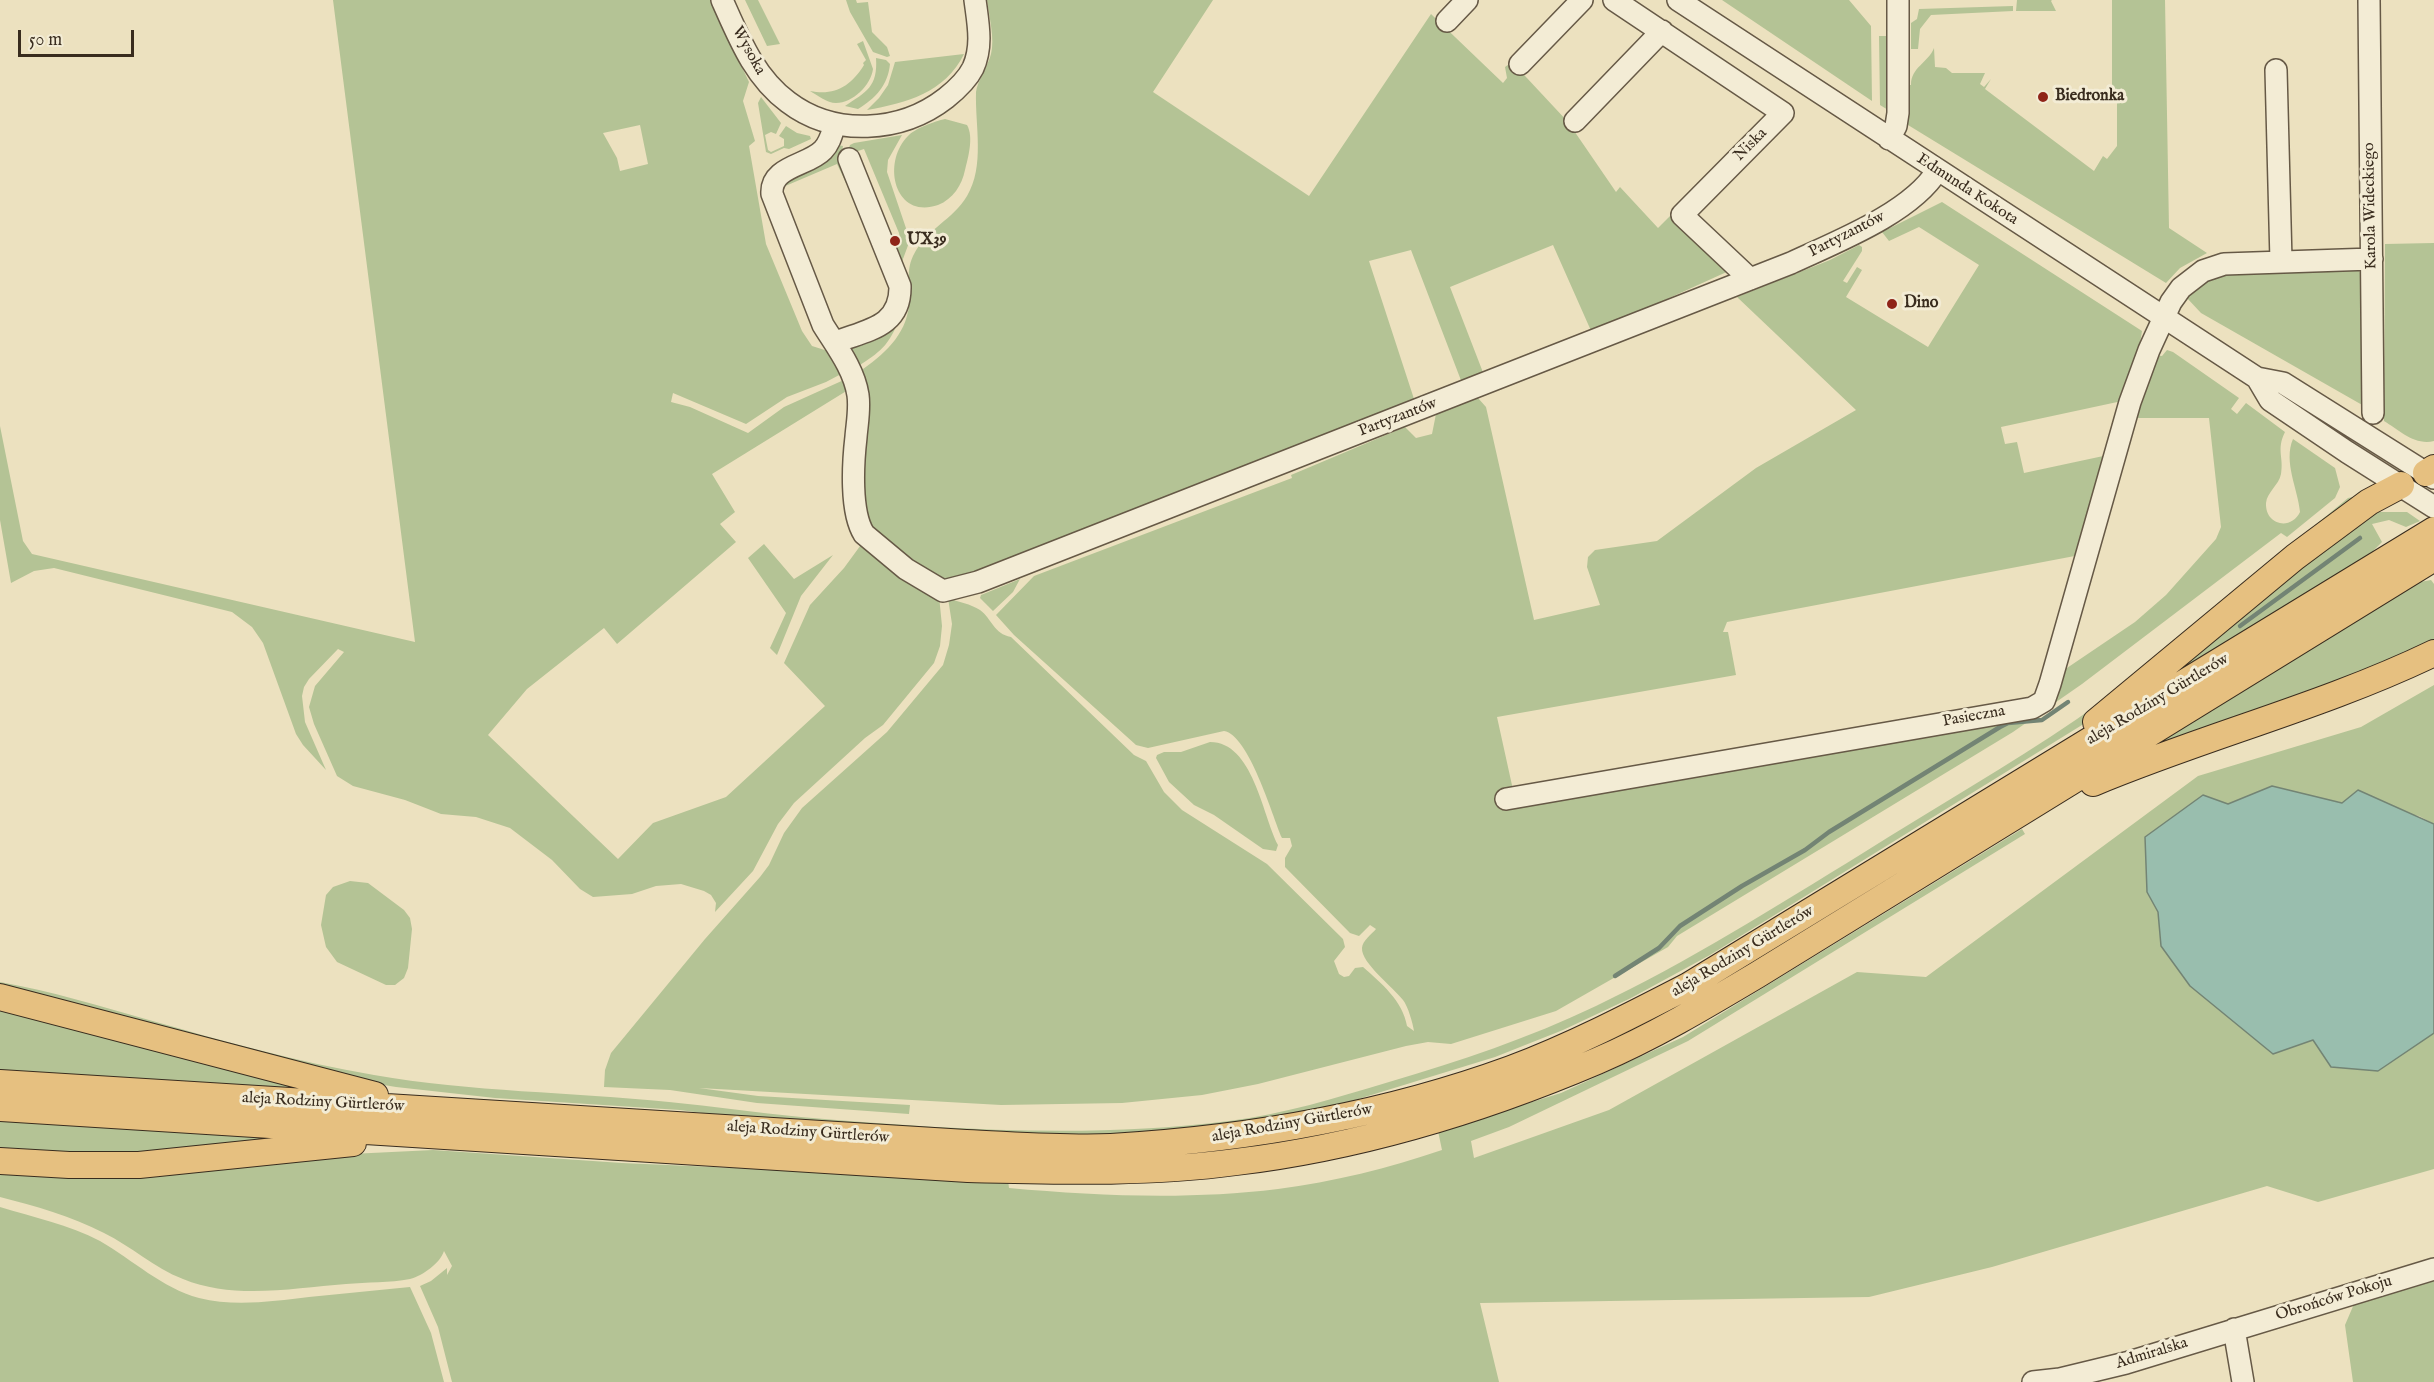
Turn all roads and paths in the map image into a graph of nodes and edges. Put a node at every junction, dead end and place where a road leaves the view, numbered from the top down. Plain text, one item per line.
1 (722, 0) edge
2 (975, 0) edge
3 (1467, 0) edge
4 (1582, 0) edge
5 (1614, 0) edge
6 (1678, 0) edge
7 (1898, 0) edge
8 (2369, 0) edge
9 (1447, 21) dead end
10 (1662, 31) junction
11 (1520, 64) dead end
12 (2276, 70) dead end
13 (1575, 121) dead end
14 (840, 124) junction
15 (1889, 139) junction
16 (849, 159) dead end
17 (1937, 171) junction
18 (2372, 259) junction
19 (2281, 261) junction
20 (1750, 279) junction
21 (2163, 318) junction
22 (836, 342) junction
23 (2257, 378) junction
24 (2373, 413) dead end
25 (2432, 473) edge
26 (2401, 485) junction
27 (2434, 507) edge
28 (2434, 530) edge
29 (2433, 559) edge
30 (2434, 653) edge
31 (2024, 782) junction
32 (1506, 800) dead end
33 (2013, 818) junction
34 (6, 999) edge
35 (0, 1083) edge
36 (0, 1108) edge
37 (427, 1109) junction
38 (437, 1135) junction
39 (1, 1162) edge
40 (2434, 1269) edge
41 (2234, 1329) junction
42 (2060, 1380) edge
43 (2033, 1382) edge
44 (2243, 1382) edge

1 - 14 street, Wysoka
2 - 14 street
3 - 9 street
4 - 11 street
5 - 10 street, Niska
6 - 15 street, Edmunda Kokota
7 - 15 street
8 - 18 street, Karola Wideckiego
10 - 13 street
10 - 20 street, Niska
12 - 19 street
14 - 22 street
15 - 17 street, Edmunda Kokota
16 - 22 street
17 - 20 street, Partyzantów
17 - 21 street, Edmunda Kokota
18 - 19 street
18 - 24 street, Karola Wideckiego
19 - 21 street
20 - 22 street, Partyzantów
21 - 23 street, Edmunda Kokota
21 - 32 street, Pasieczna
23 - 25 street, Edmunda Kokota
23 - 26 street, Edmunda Kokota
25 - 26 street
26 - 27 street, Edmunda Kokota
26 - 31 main road
28 - 31 main road, aleja Rodziny Gürtlerów
29 - 33 main road, aleja Rodziny Gürtlerów
30 - 33 main road
31 - 37 main road, aleja Rodziny Gürtlerów
33 - 38 main road, aleja Rodziny Gürtlerów
34 - 37 main road
35 - 37 main road, aleja Rodziny Gürtlerów
36 - 38 main road, aleja Rodziny Gürtlerów
38 - 39 main road
40 - 41 street, Obrońców Pokoju
41 - 42 street, Admiralska
41 - 44 street
42 - 43 street, Admiralska

